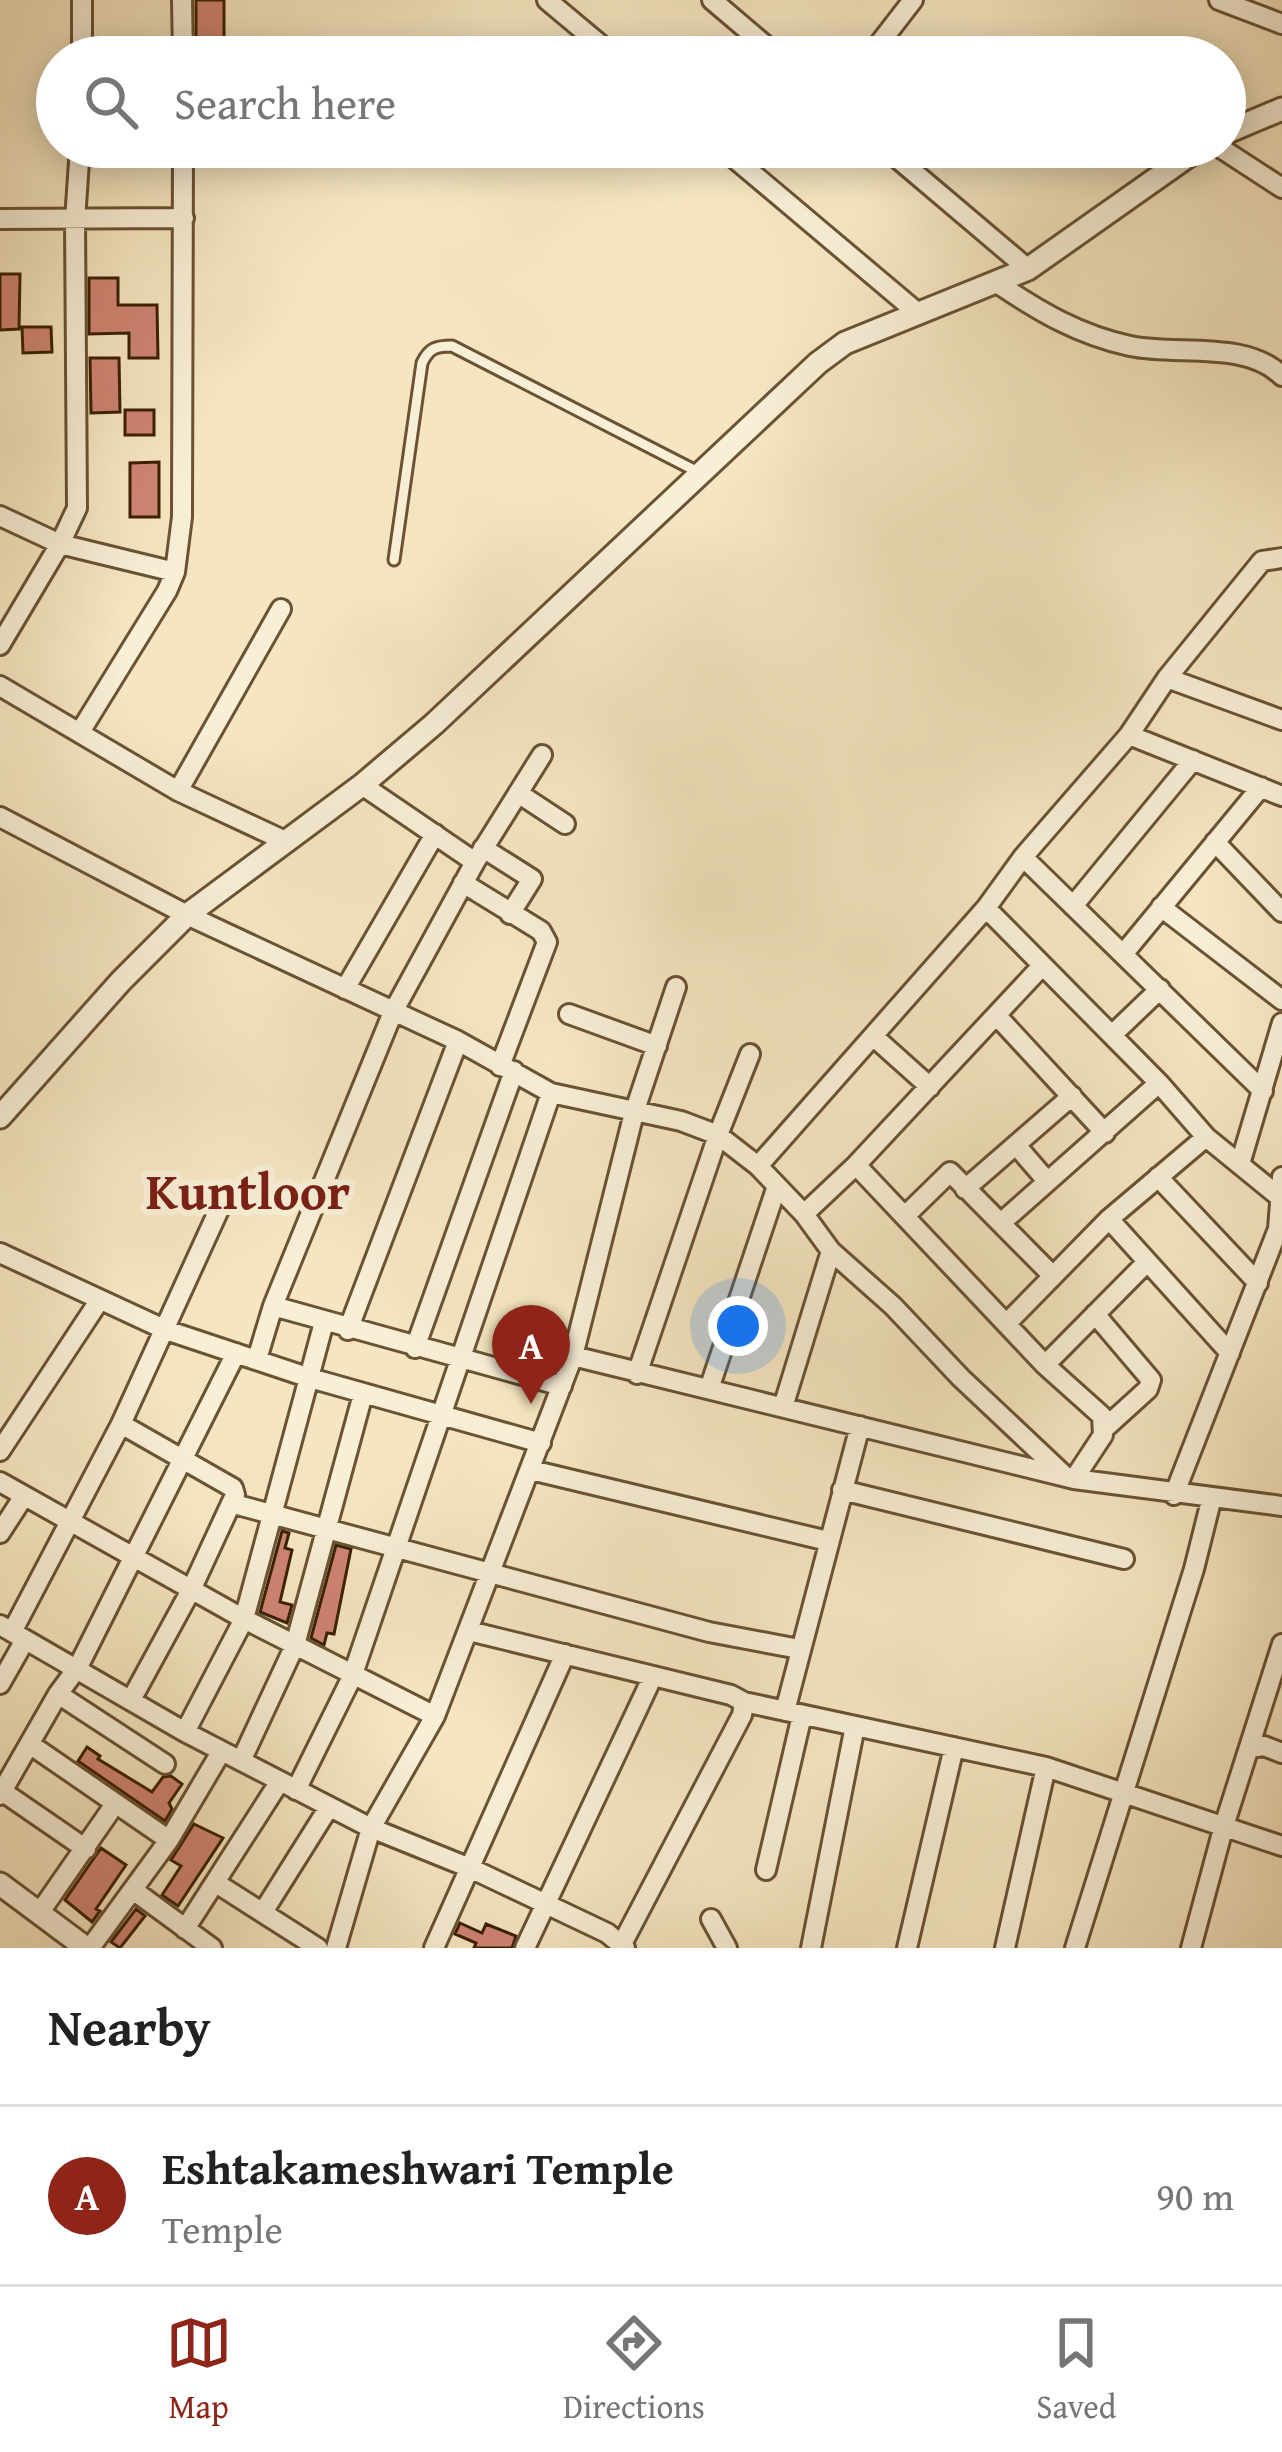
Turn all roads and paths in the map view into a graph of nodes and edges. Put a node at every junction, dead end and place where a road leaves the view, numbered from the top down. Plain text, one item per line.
1 (82, 0) edge
2 (182, 0) edge
3 (548, 0) edge
4 (712, 0) edge
5 (913, 0) edge
6 (1220, 0) edge
7 (1262, 8) edge
8 (1282, 24) edge
9 (82, 36) edge
10 (183, 36) edge
11 (590, 36) edge
12 (754, 36) edge
13 (885, 36) edge
14 (1282, 110) edge
15 (1246, 125) edge
16 (1246, 165) edge
17 (79, 168) edge
18 (184, 168) edge
19 (746, 168) edge
20 (909, 168) edge
21 (1171, 168) edge
22 (1282, 188) edge
23 (184, 218) junction
24 (0, 219) edge
25 (75, 220) junction
26 (1028, 269) junction
27 (997, 283) junction
28 (919, 314) junction
29 (1282, 376) edge
30 (698, 472) junction
31 (0, 516) edge
32 (60, 544) junction
33 (1282, 559) edge
34 (394, 560) dead end
35 (175, 572) junction
36 (281, 609) dead end
37 (0, 645) edge
38 (1166, 678) junction
39 (0, 686) edge
40 (1282, 720) edge
41 (80, 732) junction
42 (1129, 735) junction
43 (542, 754) dead end
44 (1193, 760) junction
45 (362, 785) junction
46 (1261, 787) junction
47 (178, 790) junction
48 (518, 793) junction
49 (1282, 796) edge
50 (0, 818) edge
51 (565, 824) dead end
52 (435, 834) junction
53 (283, 840) junction
54 (1215, 842) junction
55 (479, 855) junction
56 (1023, 857) junction
57 (463, 884) junction
58 (1073, 906) junction
59 (1161, 907) junction
60 (986, 908) junction
61 (1282, 912) edge
62 (510, 914) junction
63 (187, 915) junction
64 (1124, 953) junction
65 (1041, 967) junction
66 (676, 987) dead end
67 (1160, 988) junction
68 (345, 989) junction
69 (1282, 1000) edge
70 (393, 1012) junction
71 (569, 1015) dead end
72 (997, 1016) junction
73 (1282, 1023) edge
74 (1112, 1035) junction
75 (873, 1036) junction
76 (458, 1041) junction
77 (657, 1046) junction
78 (750, 1054) dead end
79 (507, 1068) junction
80 (1159, 1083) junction
81 (930, 1087) junction
82 (1263, 1091) junction
83 (551, 1093) junction
84 (1072, 1096) junction
85 (634, 1114) junction
86 (0, 1117) edge
87 (1105, 1133) junction
88 (718, 1135) junction
89 (1206, 1137) junction
90 (1016, 1145) junction
91 (1240, 1163) junction
92 (758, 1166) junction
93 (856, 1166) junction
94 (1158, 1177) junction
95 (1282, 1177) edge
96 (1047, 1181) junction
97 (776, 1189) junction
98 (965, 1189) junction
99 (1280, 1199) edge
100 (222, 1203) dead end
101 (804, 1214) junction
102 (905, 1216) junction
103 (1109, 1219) junction
104 (1002, 1222) junction
105 (831, 1251) junction
106 (0, 1253) edge
107 (1147, 1262) junction
108 (1051, 1274) junction
109 (1258, 1283) junction
110 (99, 1301) junction
111 (273, 1306) junction
112 (1095, 1314) junction
113 (324, 1322) junction
114 (1006, 1324) junction
115 (166, 1330) junction
116 (348, 1330) junction
117 (415, 1348) junction
118 (236, 1353) junction
119 (1230, 1353) junction
120 (573, 1356) junction
121 (257, 1359) junction
122 (459, 1359) junction
123 (1045, 1365) junction
124 (637, 1374) junction
125 (310, 1378) junction
126 (562, 1386) junction
127 (710, 1389) junction
128 (364, 1394) junction
129 (782, 1407) junction
130 (442, 1414) junction
131 (121, 1424) junction
132 (860, 1426) junction
133 (1105, 1428) junction
134 (542, 1443) junction
135 (0, 1451) edge
136 (184, 1458) junction
137 (531, 1471) junction
138 (1069, 1477) junction
139 (0, 1482) edge
140 (842, 1490) junction
141 (1174, 1495) junction
142 (24, 1496) junction
143 (1212, 1497) junction
144 (234, 1504) junction
145 (1282, 1506) edge
146 (272, 1514) junction
147 (71, 1524) junction
148 (328, 1530) junction
149 (0, 1533) edge
150 (828, 1541) junction
151 (394, 1547) junction
152 (132, 1558) junction
153 (1124, 1559) dead end
154 (490, 1575) junction
155 (191, 1590) junction
156 (244, 1619) junction
157 (469, 1631) junction
158 (12, 1632) edge
159 (1282, 1644) edge
160 (296, 1646) junction
161 (799, 1649) junction
162 (566, 1654) junction
163 (78, 1667) junction
164 (652, 1676) junction
165 (352, 1677) junction
166 (0, 1684) edge
167 (58, 1694) junction
168 (131, 1700) junction
169 (744, 1702) junction
170 (794, 1713) junction
171 (435, 1716) junction
172 (855, 1726) junction
173 (185, 1732) junction
174 (32, 1745) junction
175 (954, 1747) junction
176 (1250, 1748) junction
177 (221, 1752) junction
178 (1282, 1753) edge
179 (241, 1761) junction
180 (165, 1764) dead end
181 (1046, 1767) junction
182 (288, 1785) junction
183 (1, 1794) edge
184 (1124, 1795) junction
185 (116, 1804) junction
186 (329, 1807) junction
187 (371, 1828) junction
188 (1223, 1829) junction
189 (169, 1840) junction
190 (1282, 1846) edge
191 (86, 1849) junction
192 (470, 1868) junction
193 (766, 1870) dead end
194 (216, 1883) junction
195 (0, 1884) edge
196 (133, 1890) junction
197 (545, 1904) junction
198 (40, 1912) junction
199 (263, 1912) junction
200 (711, 1919) dead end
201 (185, 1929) junction
202 (623, 1946) edge
203 (88, 1948) edge
204 (212, 1948) edge
205 (318, 1948) edge
206 (336, 1948) edge
207 (434, 1948) edge
208 (525, 1948) edge
209 (727, 1948) edge
210 (811, 1948) edge
211 (907, 1948) edge
212 (1005, 1948) edge
213 (1075, 1948) edge
214 (1191, 1948) edge

1 - 9 street
2 - 10 street
3 - 11 street
4 - 12 street
5 - 13 street
6 - 7 street
7 - 8 street
14 - 15 street
16 - 22 street
17 - 25 street
18 - 23 street
19 - 28 street
20 - 26 street
21 - 26 street
23 - 25 street
23 - 35 street
24 - 25 street
25 - 32 street
26 - 27 street
27 - 28 street
27 - 29 street
28 - 30 street
30 - 34 lane
30 - 45 street
31 - 32 street
32 - 35 street
32 - 37 street
33 - 38 street
35 - 41 street
36 - 47 street
38 - 40 street
38 - 42 street
39 - 41 street
41 - 47 street
42 - 44 street
42 - 56 street
43 - 48 street
44 - 46 street
44 - 58 street
45 - 52 street
45 - 53 street
46 - 49 street
46 - 54 street
47 - 53 street
48 - 51 street
48 - 55 street
50 - 63 street
52 - 55 street
52 - 68 street
53 - 63 street
54 - 59 street
54 - 61 street
55 - 57 street
55 - 62 street
56 - 58 street
56 - 60 street
57 - 62 street
57 - 70 street
58 - 64 street
59 - 64 street
59 - 69 street
60 - 65 street
60 - 75 street
62 - 79 street
63 - 68 street
63 - 86 street
64 - 67 street
65 - 72 street
65 - 74 street
66 - 77 street
67 - 74 street
67 - 82 street
68 - 70 street
70 - 76 street
70 - 111 street
71 - 77 street
72 - 81 street
72 - 84 street
73 - 82 street
74 - 80 street
75 - 81 street
75 - 92 street
76 - 79 street
76 - 116 street
77 - 85 street
78 - 88 street
79 - 83 street
79 - 117 street
80 - 87 street
80 - 89 street
81 - 93 street
82 - 91 street
83 - 85 street
83 - 122 street
84 - 87 street
84 - 90 street
85 - 88 street
85 - 120 street
87 - 96 street
88 - 92 street
88 - 124 street
89 - 91 street
89 - 94 street
90 - 96 street
90 - 98 street
91 - 99 street
92 - 97 street
93 - 101 street
93 - 102 street
94 - 103 street
94 - 109 street
95 - 99 street
96 - 104 street
97 - 101 street
97 - 127 street
98 - 102 street
98 - 104 street
99 - 109 street
100 - 115 street
101 - 105 street
102 - 114 street
103 - 107 street
103 - 108 street
104 - 108 street
105 - 129 street
105 - 138 street
106 - 110 street
107 - 112 street
107 - 119 street
108 - 114 street
109 - 119 street
110 - 115 street
110 - 135 street
111 - 113 street
111 - 121 street
112 - 123 street
112 - 133 street
113 - 116 street
113 - 125 street
114 - 123 street
115 - 118 street
115 - 131 street
116 - 117 street
117 - 122 street
118 - 121 street
118 - 136 street
119 - 141 street
120 - 124 street
120 - 126 street
121 - 125 street
122 - 126 street
122 - 130 street
123 - 133 street
124 - 127 street
125 - 128 street
125 - 146 street
126 - 134 street
127 - 129 street
128 - 130 street
128 - 148 street
129 - 132 street
130 - 134 street
130 - 151 street
131 - 136 street
131 - 147 street
132 - 138 street
132 - 140 street
133 - 138 street
134 - 137 street
136 - 144 street
136 - 152 street
137 - 150 street
137 - 154 street
138 - 141 street
139 - 142 street
140 - 150 street
140 - 153 street
141 - 143 street
142 - 147 street
142 - 149 street
143 - 145 street
143 - 184 street
144 - 146 street
144 - 155 street
146 - 148 street
146 - 156 street
147 - 152 street
147 - 158 street
148 - 151 street
148 - 160 street
150 - 161 street
151 - 154 street
151 - 165 street
152 - 155 street
152 - 163 street
154 - 157 street
154 - 161 street
155 - 156 street
155 - 168 street
156 - 160 street
156 - 173 street
157 - 162 street
157 - 171 street
158 - 163 street
158 - 166 street
159 - 176 street
160 - 165 street
160 - 179 street
161 - 170 street
162 - 164 street
162 - 192 street
163 - 167 street
163 - 168 street
164 - 169 street
164 - 197 street
165 - 171 street
165 - 182 street
167 - 174 street
167 - 180 street
168 - 173 street
169 - 170 street
169 - 202 street
170 - 172 street
170 - 193 street
171 - 187 street
172 - 175 street
172 - 210 street
173 - 177 street
174 - 183 street
174 - 185 street
175 - 181 street
175 - 211 street
176 - 178 street
176 - 188 street
177 - 179 street
177 - 189 street
179 - 182 street
181 - 184 street
181 - 212 street
182 - 186 street
182 - 194 street
183 - 191 street
184 - 188 street
184 - 213 street
185 - 189 street
185 - 191 street
186 - 187 street
186 - 199 street
187 - 192 street
187 - 206 street
188 - 190 street
188 - 214 street
189 - 196 street
191 - 198 street
192 - 197 street
192 - 207 street
194 - 199 street
194 - 201 street
195 - 198 street
196 - 201 street
196 - 203 street
197 - 202 street
197 - 208 street
198 - 203 street
199 - 205 street
200 - 209 street
201 - 204 street

